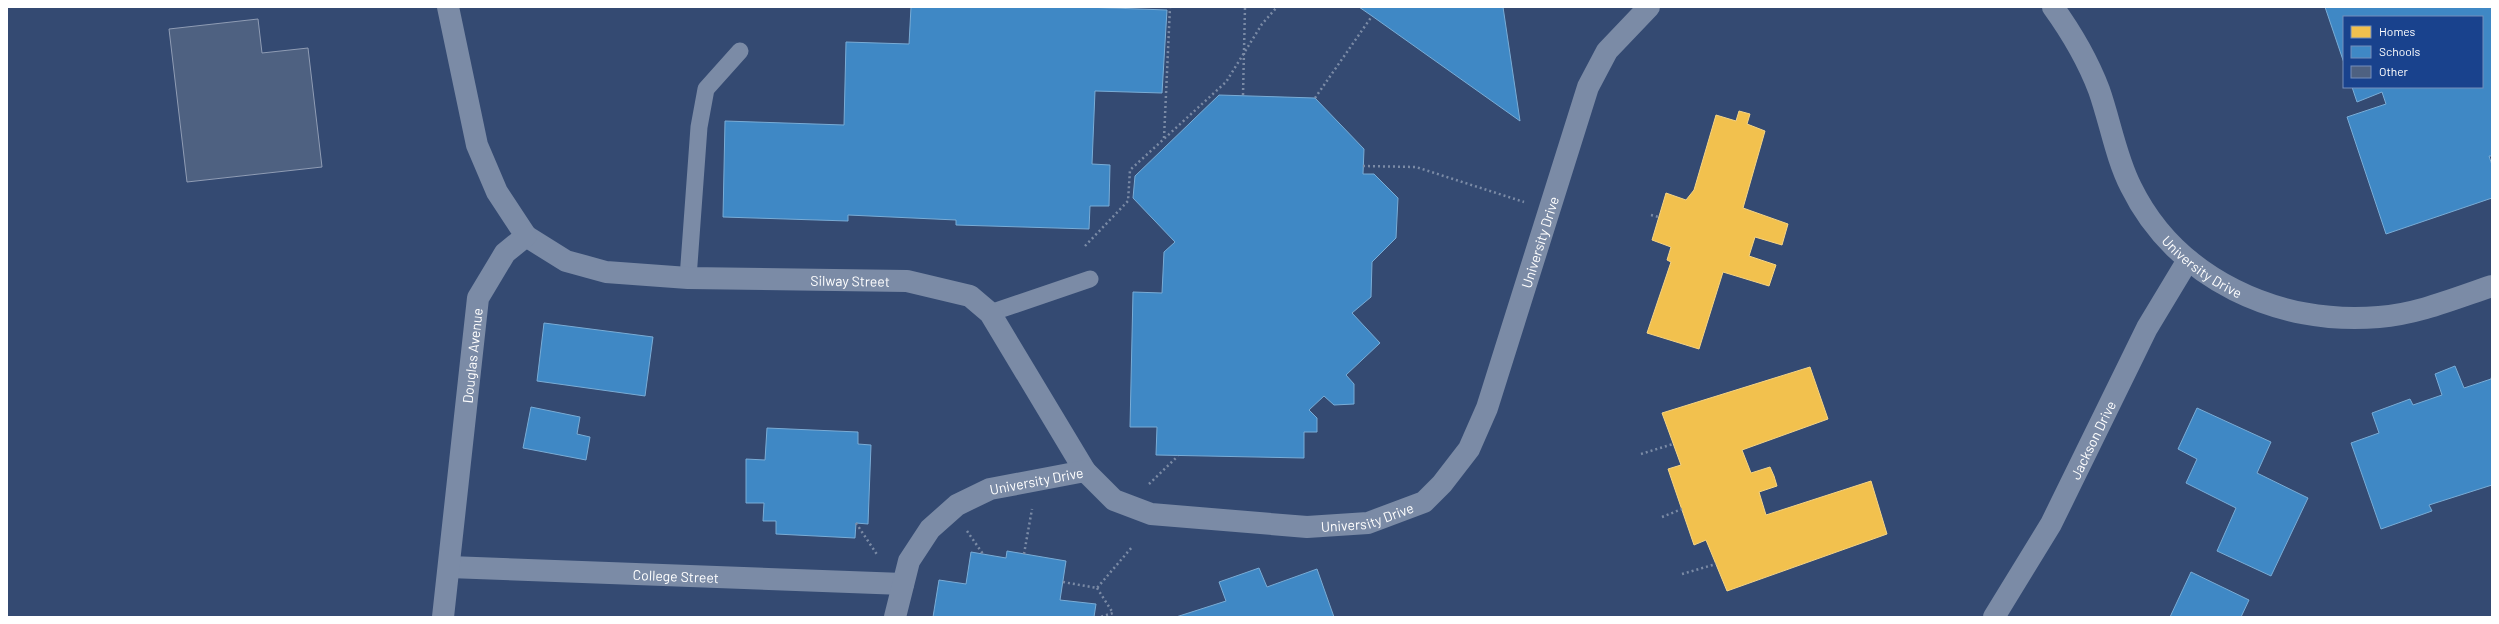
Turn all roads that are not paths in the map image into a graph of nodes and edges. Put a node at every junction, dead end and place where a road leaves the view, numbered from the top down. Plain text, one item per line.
1 (448, 7) edge
2 (1649, 7) edge
3 (2053, 7) edge
4 (740, 50) dead end
5 (526, 236) junction
6 (2188, 260) junction
7 (688, 278) junction
8 (1090, 279) dead end
9 (2492, 286) edge
10 (990, 313) junction
11 (1085, 471) junction
12 (450, 567) junction
13 (903, 584) junction
14 (443, 617) edge
15 (895, 617) edge
16 (1994, 617) edge

1 - 5 street
2 - 11 street, University Drive
3 - 6 street, University Drive
4 - 7 lane
5 - 7 street, Silway Street
5 - 12 street, Douglas Avenue
6 - 9 street, University Drive
6 - 16 street, Jackson Drive
7 - 10 street, Silway Street
8 - 10 lane
10 - 11 street, Silway Street
11 - 13 street, University Drive
12 - 13 street, College Street
12 - 14 street, Douglas Avenue
13 - 15 street, University Drive

